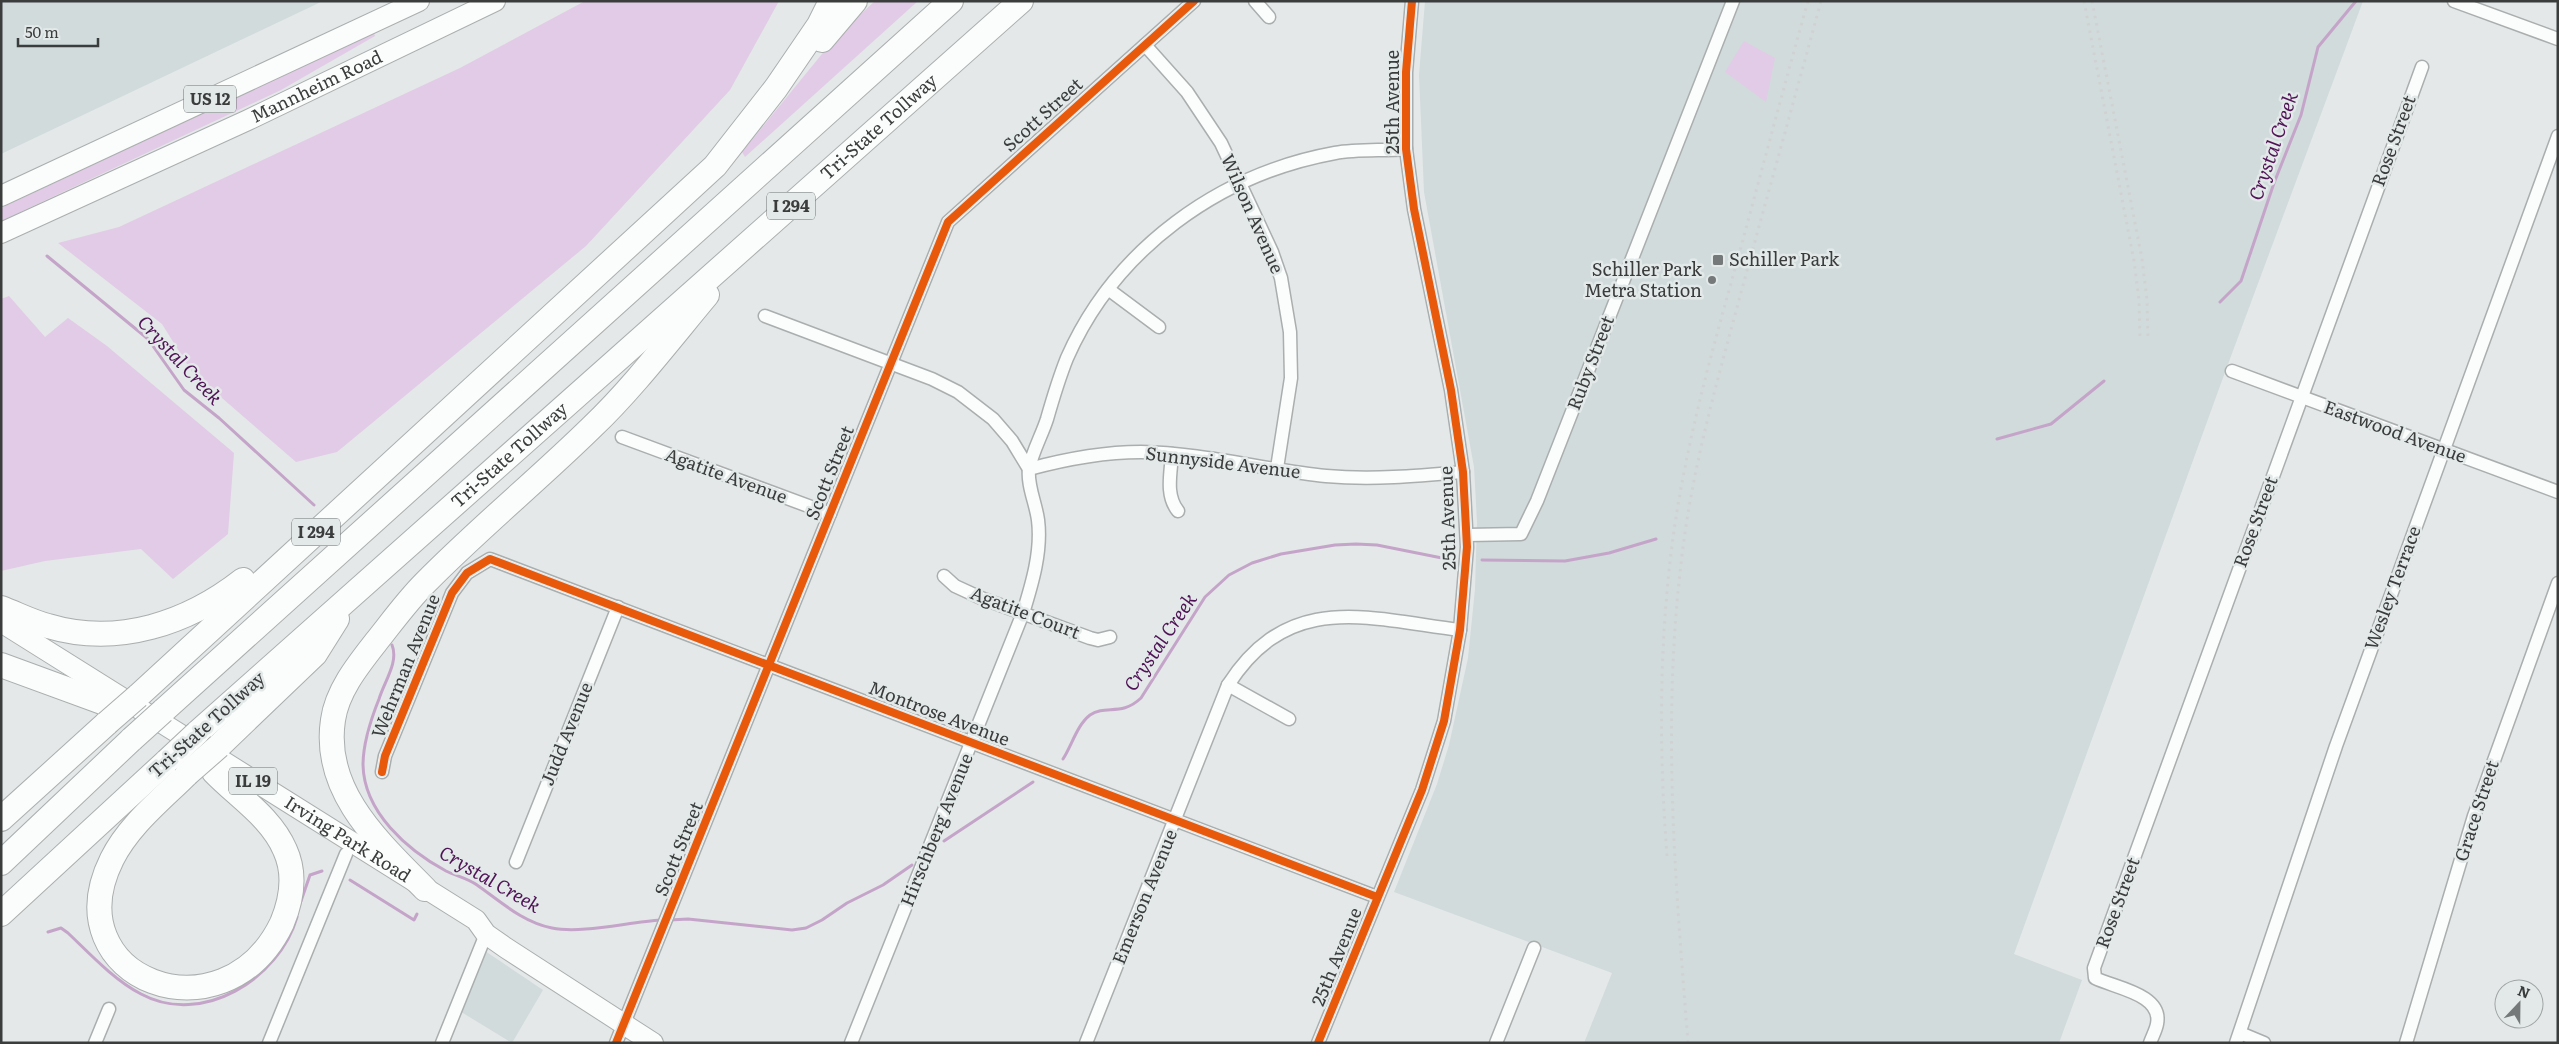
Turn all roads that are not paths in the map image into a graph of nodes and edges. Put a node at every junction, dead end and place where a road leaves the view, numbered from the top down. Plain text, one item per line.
1 (419, 1) edge
2 (495, 1) edge
3 (831, 1) edge
4 (855, 1) edge
5 (951, 1) edge
6 (1021, 1) edge
7 (1194, 1) edge
8 (1256, 1) edge
9 (1412, 1) edge
10 (1733, 1) edge
11 (2454, 1) edge
12 (1269, 17) dead end
13 (2558, 39) edge
14 (1145, 45) junction
15 (2422, 67) dead end
16 (2558, 136) edge
17 (1406, 149) junction
18 (729, 150) junction
19 (1240, 182) junction
20 (1, 196) edge
21 (1, 233) edge
22 (757, 235) junction
23 (1108, 289) junction
24 (765, 316) dead end
25 (1159, 327) dead end
26 (891, 363) junction
27 (2232, 371) dead end
28 (2301, 397) junction
29 (447, 410) junction
30 (622, 437) dead end
31 (2444, 450) junction
32 (1172, 454) junction
33 (1277, 468) junction
34 (1029, 470) junction
35 (1463, 472) junction
36 (2558, 492) edge
37 (1178, 511) dead end
38 (830, 514) junction
39 (1467, 535) junction
40 (490, 559) joint
41 (944, 576) dead end
42 (2558, 583) edge
43 (352, 594) junction
44 (618, 607) junction
45 (1, 608) edge
46 (1023, 613) junction
47 (1, 622) edge
48 (1460, 630) junction
49 (1, 637) edge
50 (1110, 637) dead end
51 (1, 665) edge
52 (769, 665) junction
53 (1228, 685) junction
54 (104, 715) junction
55 (1289, 719) dead end
56 (972, 742) junction
57 (214, 772) junction
58 (382, 772) dead end
59 (1, 800) edge
60 (1, 819) edge
61 (1176, 820) junction
62 (346, 854) junction
63 (516, 862) dead end
64 (1, 863) edge
65 (425, 889) junction
66 (1377, 897) junction
67 (1, 914) edge
68 (486, 934) junction
69 (1534, 948) dead end
70 (109, 1009) dead end
71 (620, 1034) edge
72 (2238, 1038) edge
73 (95, 1043) edge
74 (269, 1043) edge
75 (442, 1043) edge
76 (653, 1043) edge
77 (851, 1043) edge
78 (1086, 1043) edge
79 (1318, 1043) edge
80 (1496, 1043) edge
81 (2150, 1043) edge
82 (2264, 1043) edge
83 (2406, 1043) edge

1 - 20 main road, Mannheim Road / US 12
2 - 21 main road, Mannheim Road / US 12
3 - 18 highway, I 294
4 - 18 highway, I 294
5 - 64 highway, I 294, bridge
6 - 22 highway, Tri-State Tollway / I 294
7 - 14 street, Scott Street
8 - 12 street
9 - 17 street, 25th Avenue
10 - 39 street, Ruby Street
11 - 13 street
14 - 19 street, Wilson Avenue
14 - 26 street, Scott Street
15 - 28 street, Rose Street
16 - 31 street, Wesley Terrace
17 - 19 street, Hirschberg Avenue
17 - 35 street, 25th Avenue
18 - 29 highway, I 294
19 - 23 street, Hirschberg Avenue
19 - 33 street, Wilson Avenue
22 - 43 highway, Tri-State Tollway / I 294
22 - 65 highway
23 - 25 street
23 - 34 street, Hirschberg Avenue
24 - 26 street
26 - 34 street
26 - 38 street, Scott Street
27 - 28 street, Eastwood Avenue
28 - 31 street, Eastwood Avenue
28 - 81 street, Rose Street
29 - 45 highway
29 - 54 highway, I 294, bridge
30 - 38 street, Agatite Avenue
31 - 36 street, Eastwood Avenue
31 - 72 street, Wesley Terrace
32 - 33 street, Sunnyside Avenue
32 - 34 street, Sunnyside Avenue
32 - 37 street
33 - 35 street, Sunnyside Avenue
34 - 46 street, Hirschberg Avenue
35 - 39 street, 25th Avenue
38 - 52 street, Scott Street
39 - 48 street, 25th Avenue
40 - 44 street, Montrose Avenue
40 - 58 street, Wehrman Avenue
41 - 46 street, Agatite Court
42 - 83 street, Grace Street
43 - 57 highway, bridge
43 - 67 highway, Tri-State Tollway / I 294, bridge
44 - 52 street, Montrose Avenue
44 - 63 street, Judd Avenue
46 - 50 street, Agatite Court
46 - 56 street, Hirschberg Avenue
47 - 65 main road, Irving Park Road / IL 19
48 - 53 street, Emerson Avenue
48 - 66 street, 25th Avenue
49 - 54 main road, Irving Park Road / IL 19
51 - 54 highway
52 - 56 street, Montrose Avenue
52 - 71 street, Scott Street
53 - 55 street
53 - 61 street, Emerson Avenue
54 - 57 main road, Irving Park Road / IL 19
54 - 59 highway
54 - 60 highway, I 294
56 - 61 street, Montrose Avenue
56 - 77 street, Hirschberg Avenue
57 - 62 main road, Irving Park Road / IL 19
61 - 66 street, Montrose Avenue
61 - 78 street, Emerson Avenue
62 - 68 main road, Irving Park Road / IL 19
62 - 74 street
65 - 68 main road, Irving Park Road / IL 19
66 - 79 street, 25th Avenue
68 - 71 main road, Irving Park Road / IL 19
68 - 75 street
69 - 80 street
70 - 73 street
71 - 76 main road, Irving Park Road / IL 19
72 - 82 street

